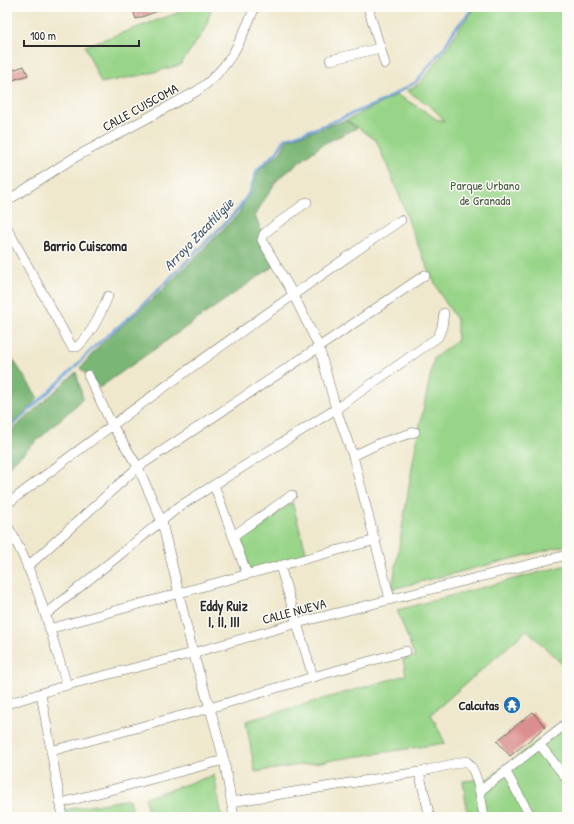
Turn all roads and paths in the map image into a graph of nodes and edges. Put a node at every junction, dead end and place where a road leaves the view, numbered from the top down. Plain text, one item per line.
1 (255, 7) edge
2 (368, 7) edge
3 (380, 48) junction
4 (330, 60) dead end
5 (385, 64) dead end
6 (7, 201) edge
7 (307, 202) dead end
8 (401, 220) dead end
9 (8, 235) edge
10 (425, 274) dead end
11 (293, 294) junction
12 (108, 296) dead end
13 (444, 312) dead end
14 (319, 347) junction
15 (88, 375) dead end
16 (336, 409) junction
17 (112, 425) junction
18 (414, 432) dead end
19 (353, 456) junction
20 (138, 468) junction
21 (214, 485) junction
22 (292, 495) dead end
23 (7, 504) edge
24 (162, 522) junction
25 (7, 525) edge
26 (233, 536) junction
27 (376, 540) junction
28 (567, 555) edge
29 (280, 566) junction
30 (27, 567) junction
31 (247, 574) junction
32 (178, 594) junction
33 (390, 599) junction
34 (45, 615) junction
35 (297, 623) junction
36 (49, 629) junction
37 (406, 651) dead end
38 (193, 653) junction
39 (313, 677) junction
40 (66, 685) junction
41 (41, 694) junction
42 (7, 704) edge
43 (210, 708) junction
44 (567, 723) edge
45 (540, 745) junction
46 (51, 751) junction
47 (224, 760) junction
48 (419, 772) junction
49 (506, 772) junction
50 (567, 779) edge
51 (480, 791) junction
52 (231, 802) junction
53 (61, 803) junction
54 (63, 817) edge
55 (234, 817) edge
56 (430, 817) edge
57 (484, 817) edge
58 (531, 817) edge

1 - 6 street, CALLE CUISCOMA
2 - 3 street
3 - 4 street
3 - 5 street
7 - 11 street
8 - 11 street
9 - 12 street
10 - 14 street
11 - 14 street
11 - 17 street
13 - 16 street
14 - 16 street
14 - 20 street
15 - 17 street
16 - 19 street
16 - 21 street
17 - 20 street
17 - 23 street
18 - 19 street
19 - 27 street
20 - 24 street
20 - 30 street
21 - 24 street
21 - 26 street
22 - 26 street
24 - 32 street
24 - 34 street
25 - 30 street
26 - 31 street
27 - 29 street
27 - 33 street
28 - 33 street, CALLE NUEVA
29 - 31 street
29 - 35 street
30 - 34 street
31 - 32 street
32 - 36 street
32 - 38 street
33 - 35 street, CALLE NUEVA
34 - 36 street
35 - 38 street, CALLE NUEVA
35 - 39 street
36 - 40 street
37 - 39 street
38 - 40 street, CALLE NUEVA
38 - 43 street
39 - 43 street
40 - 41 street, CALLE NUEVA
41 - 42 street, CALLE NUEVA
41 - 46 street
43 - 46 street
43 - 47 street
44 - 45 street
45 - 49 street
45 - 50 street
46 - 53 street
47 - 52 street
47 - 53 street
48 - 51 street
48 - 52 street
48 - 56 street
49 - 51 street
49 - 58 street
51 - 57 street
52 - 55 street
53 - 54 street

